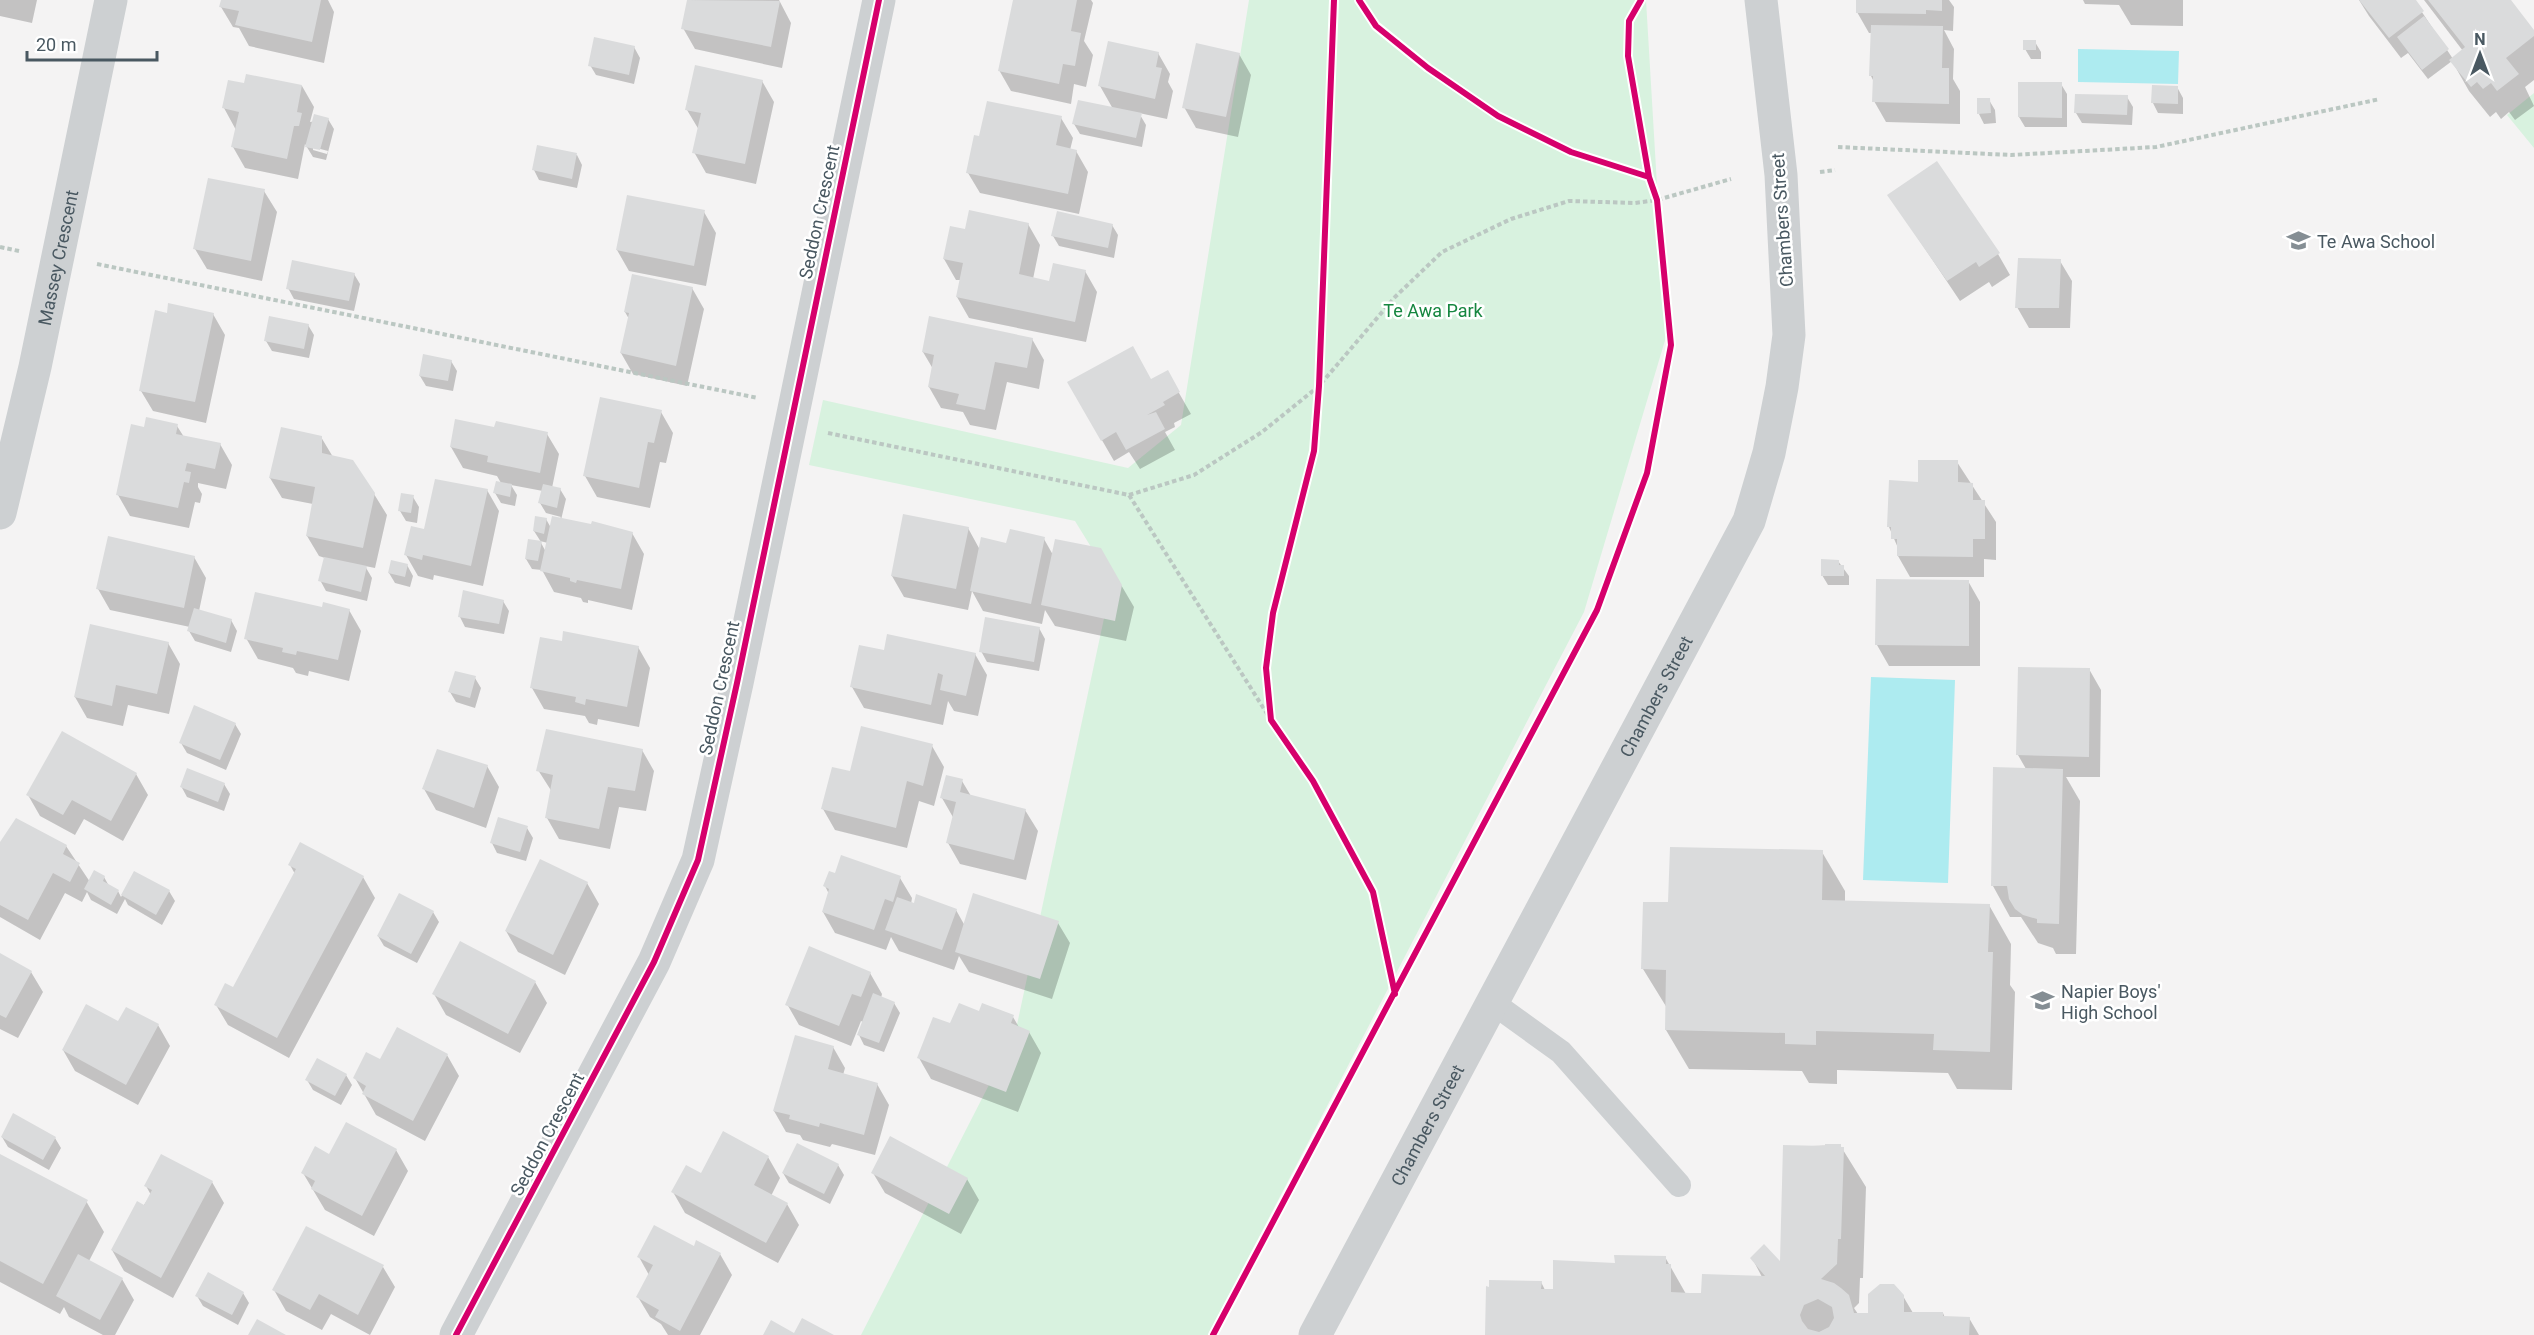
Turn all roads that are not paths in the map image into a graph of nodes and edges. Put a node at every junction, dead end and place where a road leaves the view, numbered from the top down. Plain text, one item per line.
1 (111, 0) edge
2 (879, 0) edge
3 (1761, 0) edge
4 (0, 513) edge
5 (1493, 1003) junction
6 (1679, 1185) dead end
7 (456, 1335) edge
8 (1315, 1335) edge

1 - 4 street, Massey Crescent
2 - 7 street, Seddon Crescent
3 - 5 street, Chambers Street
5 - 6 lane
5 - 8 street, Chambers Street

